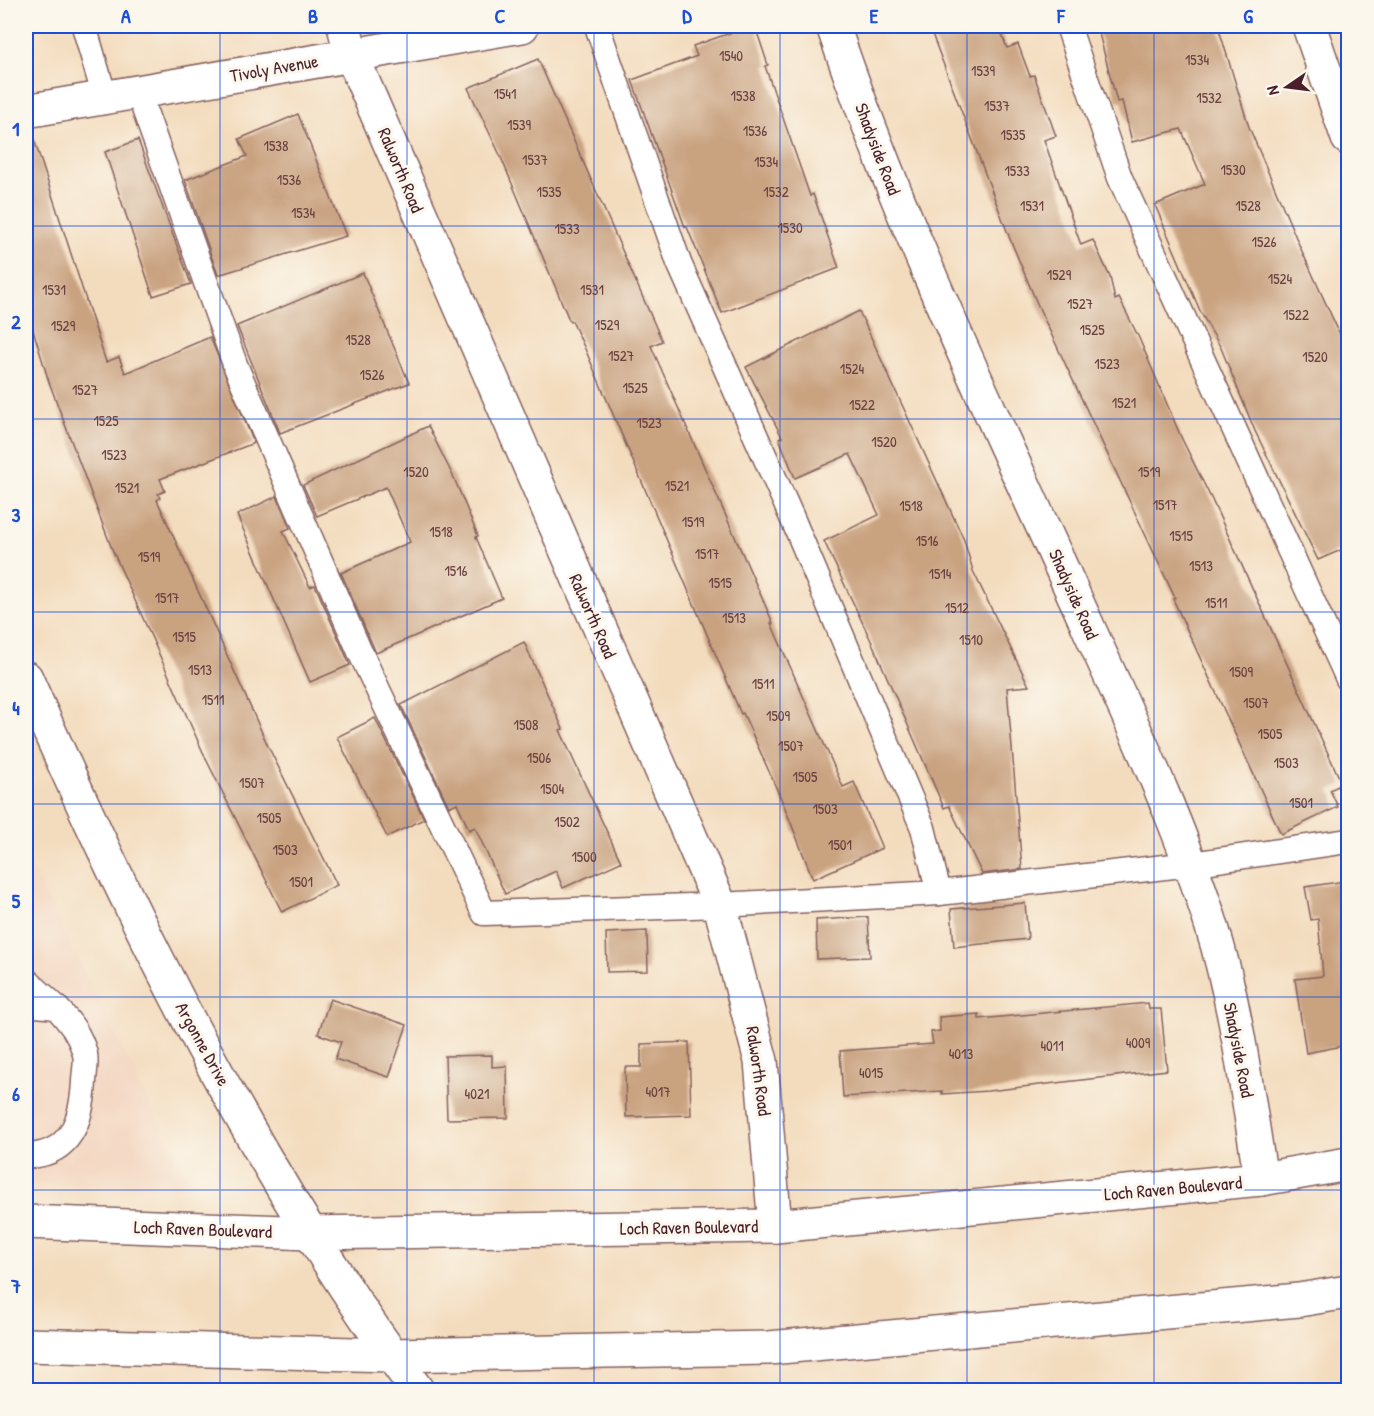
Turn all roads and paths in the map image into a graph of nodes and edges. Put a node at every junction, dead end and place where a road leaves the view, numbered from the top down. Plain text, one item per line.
1 (84, 26) edge
2 (522, 26) edge
3 (597, 26) edge
4 (833, 26) edge
5 (1068, 26) edge
6 (1309, 26) edge
7 (347, 40) edge
8 (138, 92) junction
9 (105, 98) junction
10 (26, 111) edge
11 (1348, 138) edge
12 (26, 678) edge
13 (1348, 679) edge
14 (1348, 841) edge
15 (1191, 864) junction
16 (939, 893) junction
17 (720, 905) junction
18 (26, 980) edge
19 (26, 1004) edge
20 (57, 1007) junction
21 (26, 1156) edge
22 (1348, 1164) edge
23 (1261, 1179) junction
24 (26, 1222) edge
25 (775, 1226) junction
26 (309, 1233) junction
27 (1348, 1292) edge
28 (26, 1345) edge
29 (390, 1355) junction
30 (417, 1390) edge

1 - 9 lane
2 - 7 main road, Tivoly Avenue
3 - 16 lane
4 - 15 main road, Shadyside Road
5 - 13 lane
6 - 11 main road
7 - 8 main road, Tivoly Avenue
7 - 17 main road, Ralworth Road
8 - 9 main road, Tivoly Avenue
8 - 17 lane
9 - 10 main road, Tivoly Avenue
12 - 26 main road, Argonne Drive
14 - 15 lane
15 - 16 lane
15 - 23 main road, Shadyside Road
16 - 17 lane
17 - 25 main road, Ralworth Road
18 - 20 lane
19 - 20 lane
20 - 21 lane
22 - 23 main road, Loch Raven Boulevard
23 - 25 main road, Loch Raven Boulevard
24 - 26 main road, Loch Raven Boulevard
25 - 26 main road, Loch Raven Boulevard
26 - 29 main road, Argonne Drive
27 - 29 main road
28 - 29 main road
29 - 30 main road, Argonne Drive

